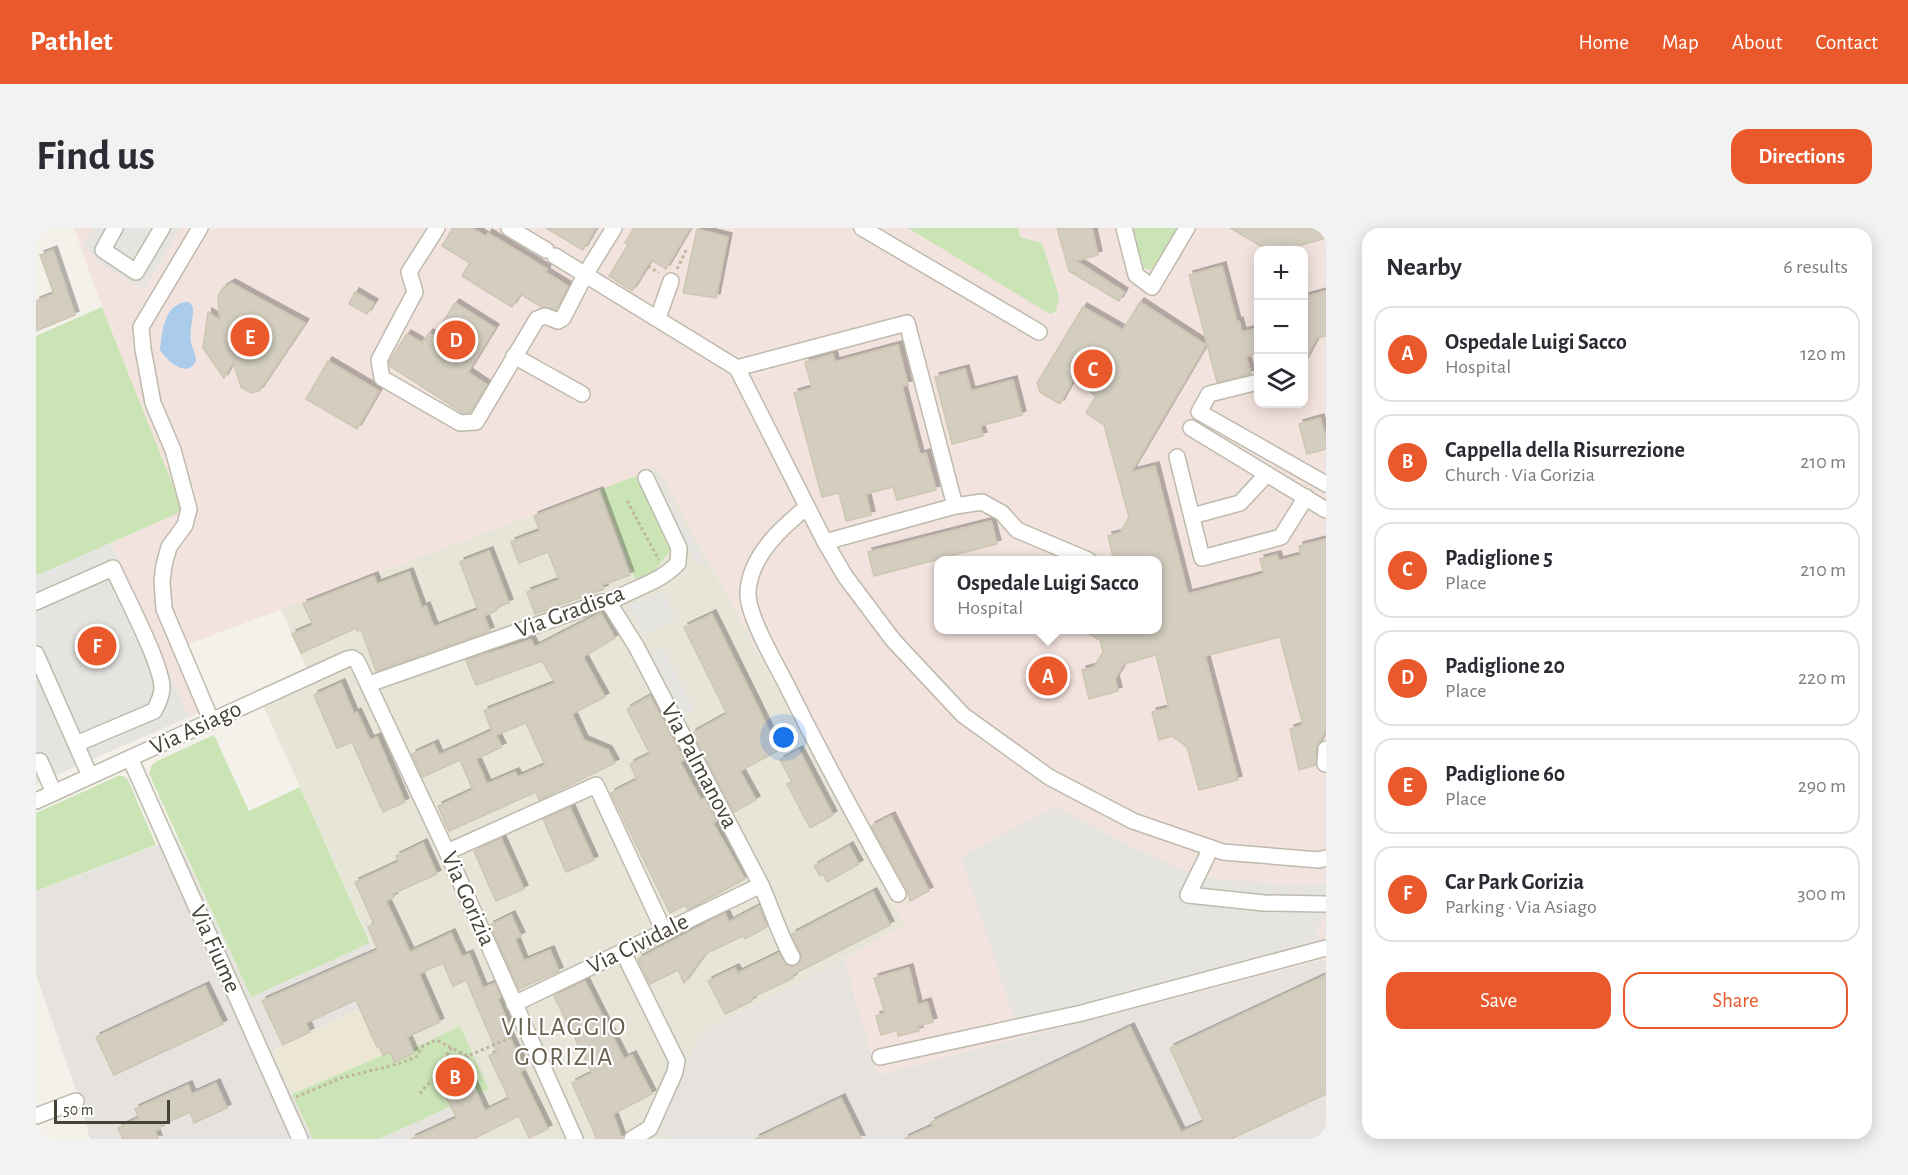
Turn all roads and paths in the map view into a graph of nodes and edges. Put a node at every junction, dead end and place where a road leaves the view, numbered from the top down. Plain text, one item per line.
1 (115, 228) edge
2 (162, 228) edge
3 (200, 228) edge
4 (437, 228) edge
5 (509, 228) edge
6 (614, 228) edge
7 (862, 228) edge
8 (1124, 228) edge
9 (1187, 228) edge
10 (687, 248) dead end
11 (648, 266) dead end
12 (653, 270) dead end
13 (585, 275) junction
14 (671, 281) joint
15 (658, 318) junction
16 (1039, 332) dead end
17 (514, 356) junction
18 (736, 368) junction
19 (1254, 383) edge
20 (582, 394) dead end
21 (1191, 428) dead end
22 (1177, 457) dead end
23 (1267, 474) junction
24 (646, 478) dead end
25 (1326, 484) edge
26 (1306, 497) junction
27 (627, 501) dead end
28 (955, 506) junction
29 (807, 507) junction
30 (1326, 510) edge
31 (1192, 516) junction
32 (825, 542) junction
33 (1077, 556) edge
34 (667, 574) junction
35 (36, 602) edge
36 (609, 603) junction
37 (36, 654) edge
38 (357, 661) joint
39 (369, 684) junction
40 (211, 720) junction
41 (76, 744) junction
42 (130, 758) junction
43 (38, 762) edge
44 (90, 777) junction
45 (54, 793) junction
46 (36, 801) edge
47 (1211, 848) junction
48 (447, 852) junction
49 (1326, 858) edge
50 (761, 885) junction
51 (898, 894) dead end
52 (1326, 904) edge
53 (664, 931) junction
54 (1326, 948) edge
55 (623, 952) junction
56 (792, 957) dead end
57 (514, 1004) junction
58 (526, 1031) junction
59 (452, 1047) junction
60 (462, 1052) junction
61 (468, 1056) junction
62 (880, 1058) dead end
63 (460, 1066) dead end
64 (455, 1070) dead end
65 (420, 1094) dead end
66 (76, 1101) dead end
67 (284, 1103) junction
68 (36, 1116) edge
69 (300, 1139) edge
70 (575, 1139) edge
71 (632, 1139) edge

1 - 2 street
3 - 40 street
4 - 17 street
5 - 13 street
6 - 13 street
7 - 16 street
8 - 9 street
10 - 14 path
11 - 12 path
13 - 15 street
13 - 17 street
14 - 15 street
15 - 18 street
17 - 20 street
18 - 28 street
18 - 29 street
19 - 25 street
21 - 23 street
22 - 31 street
23 - 26 street
23 - 31 street
24 - 34 street
26 - 30 street
26 - 31 street
27 - 34 path
28 - 32 street
28 - 33 street
29 - 32 street
29 - 51 street
32 - 47 street
34 - 36 street, Via Gradisca
35 - 41 street
36 - 39 street, Via Gradisca
36 - 50 street, Via Palmanova
37 - 41 street
38 - 39 street, Via Gorizia
38 - 40 street, Via Asiago
39 - 48 street, Via Gorizia
40 - 42 street, Via Asiago
41 - 44 street
42 - 44 street, Via Asiago
42 - 67 street, Via Fiume
43 - 45 street
44 - 45 street, Via Asiago
45 - 46 street, Via Asiago
47 - 49 street
47 - 52 street
48 - 53 street
48 - 57 street, Via Gorizia
50 - 53 street, Via Cividale
50 - 56 street, Via Palmanova
53 - 55 street, Via Cividale
54 - 62 street
55 - 57 street, Via Cividale
55 - 71 street
57 - 58 street, Via Gorizia
58 - 61 path
58 - 70 street, Via Gorizia
59 - 60 path
59 - 65 path
59 - 67 path
60 - 61 path
60 - 64 path
61 - 63 path
66 - 68 street
67 - 69 street, Via Fiume

